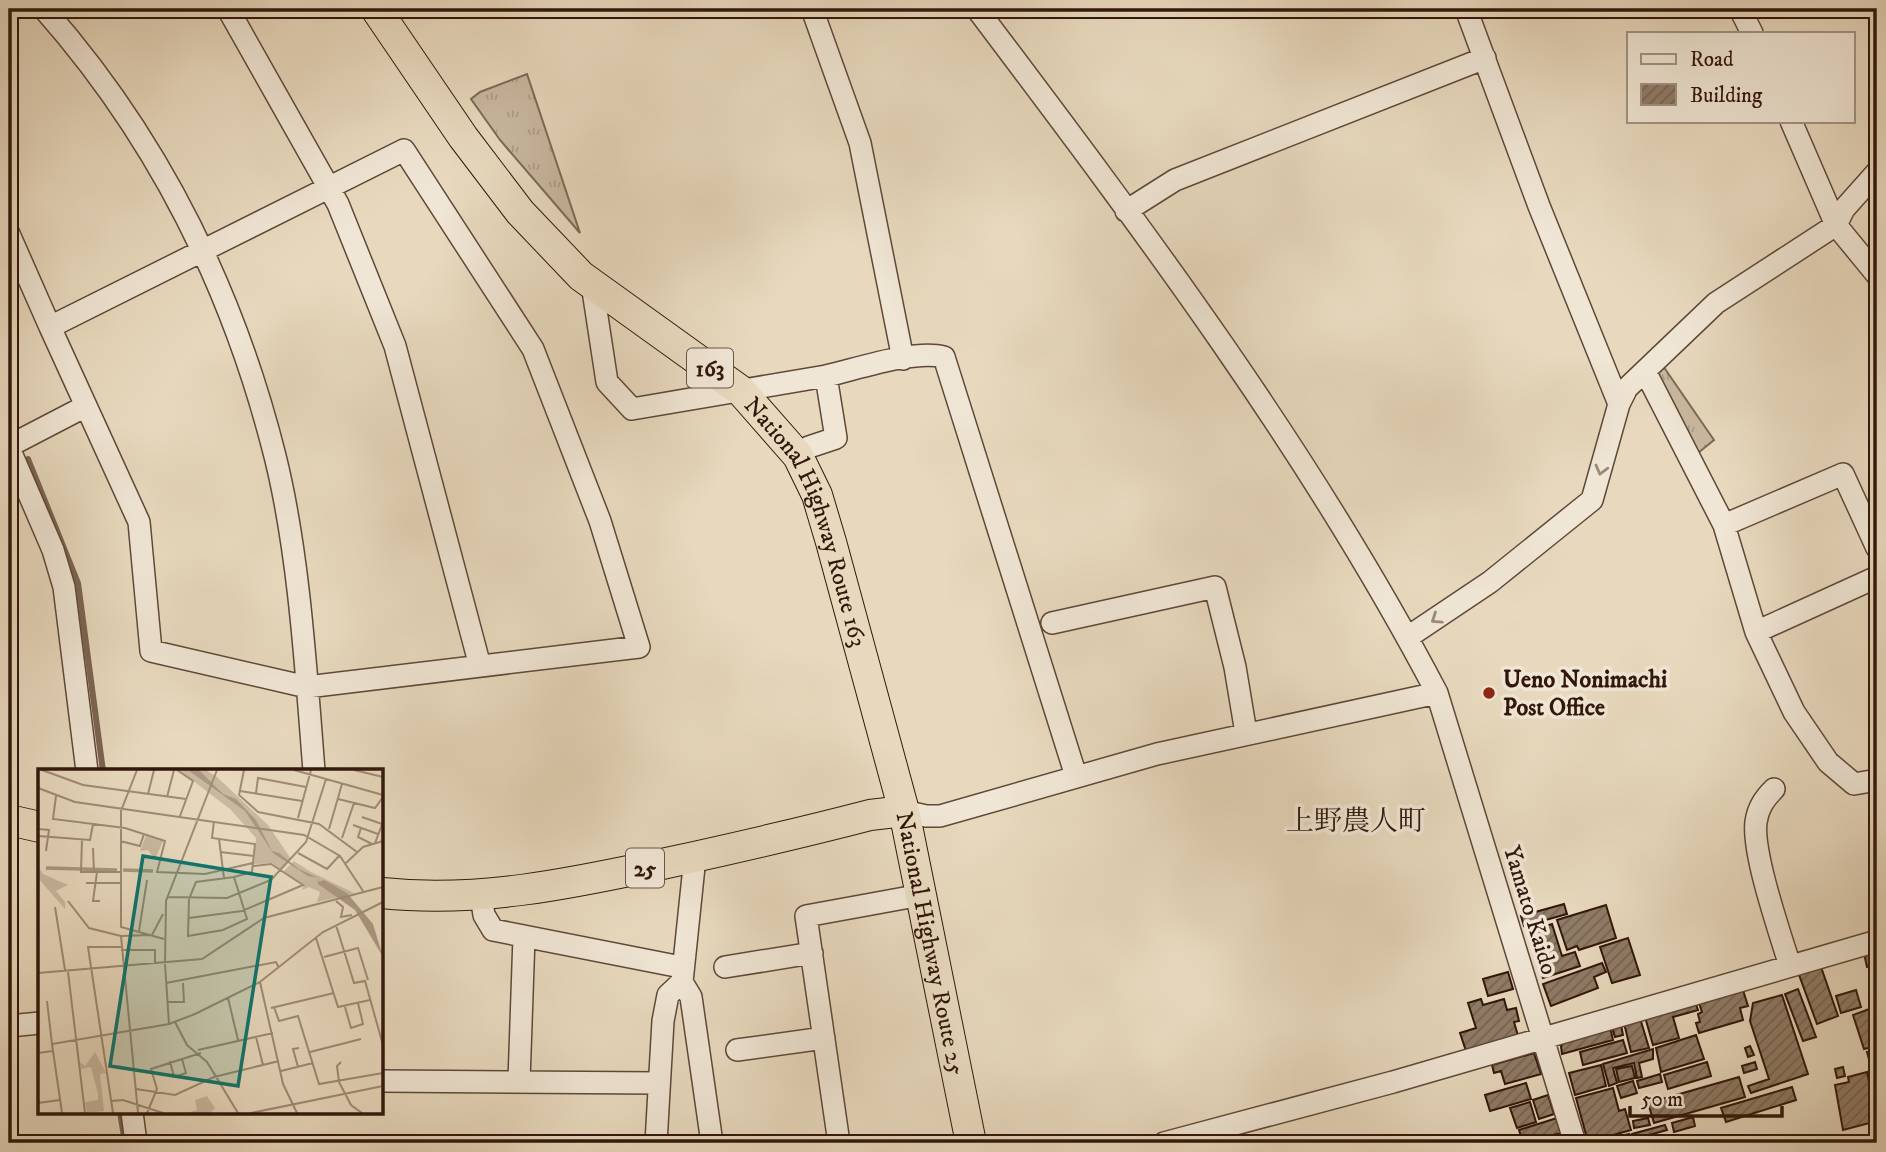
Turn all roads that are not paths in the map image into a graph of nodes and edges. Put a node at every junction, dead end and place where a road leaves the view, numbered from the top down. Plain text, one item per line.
1 (44, 9) edge
2 (228, 9) edge
3 (376, 9) edge
4 (812, 9) edge
5 (977, 9) edge
6 (1466, 9) edge
7 (1740, 9) edge
8 (1752, 32) edge
9 (1485, 58) junction
10 (1791, 122) edge
11 (1877, 172) edge
12 (327, 186) junction
13 (1126, 211) junction
14 (1836, 225) junction
15 (9, 234) edge
16 (204, 247) junction
17 (1877, 275) edge
18 (592, 284) junction
19 (50, 327) junction
20 (904, 359) junction
21 (1645, 371) junction
22 (826, 376) junction
23 (741, 391) junction
24 (1619, 404) junction
25 (86, 406) junction
26 (9, 447) edge
27 (799, 456) junction
28 (1724, 525) junction
29 (1877, 548) edge
30 (1877, 577) edge
31 (1052, 622) dead end
32 (1756, 632) junction
33 (1408, 637) junction
34 (480, 666) junction
35 (307, 687) junction
36 (1437, 693) junction
37 (1246, 733) junction
38 (87, 769) edge
39 (314, 769) edge
40 (1076, 776) junction
41 (1877, 780) edge
42 (1774, 789) dead end
43 (904, 811) junction
44 (9, 820) edge
45 (38, 827) edge
46 (695, 857) junction
47 (383, 893) edge
48 (921, 895) junction
49 (481, 896) junction
50 (524, 937) junction
51 (1877, 941) edge
52 (812, 953) junction
53 (1790, 966) junction
54 (725, 967) dead end
55 (681, 974) junction
56 (38, 1023) edge
57 (9, 1026) edge
58 (1543, 1037) junction
59 (824, 1038) junction
60 (737, 1050) dead end
61 (383, 1081) edge
62 (519, 1081) junction
63 (658, 1083) junction
64 (132, 1114) edge
65 (136, 1143) edge
66 (656, 1143) edge
67 (712, 1143) edge
68 (839, 1143) edge
69 (971, 1143) edge
70 (1164, 1143) edge
71 (1575, 1143) edge

1 - 16 street
2 - 12 street
3 - 18 highway, National Highway Route 163 / 163
4 - 20 street
5 - 13 street, Yamato Kaido
6 - 9 street
7 - 8 street
9 - 13 street
9 - 24 street
10 - 14 street
11 - 14 street
12 - 16 street
12 - 34 street
12 - 34 street
13 - 33 street, Yamato Kaido
14 - 17 street
14 - 21 street
15 - 19 street
16 - 19 street
16 - 35 street
18 - 23 highway, National Highway Route 163 / 163
18 - 23 street
19 - 25 street
20 - 22 street
20 - 40 street
21 - 24 street
21 - 28 street
22 - 23 street
22 - 27 street
23 - 27 highway, National Highway Route 163 / 163
24 -> 33 street
25 - 26 street
25 - 35 street
26 - 38 street
27 - 43 highway, National Highway Route 163 / 163
28 - 29 street
28 - 32 street
30 - 32 street
31 - 37 street
32 - 41 street
33 - 36 street, Yamato Kaido
34 - 35 street
35 - 39 street
36 - 37 street
36 - 58 street, Yamato Kaido
37 - 40 street
40 - 43 street
42 - 53 street
43 - 46 highway, National Highway Route 25 / 25
43 - 48 highway, National Highway Route 25
44 - 45 highway
46 - 49 highway, National Highway Route 25 / 25
46 - 55 street
47 - 49 highway, National Highway Route 25 / 25
48 - 52 street
48 - 69 highway, National Highway Route 25
49 - 50 street
50 - 55 street
50 - 62 street
51 - 53 street
52 - 54 street
52 - 59 street
53 - 58 street
55 - 63 street
55 - 67 street
56 - 57 street
58 - 70 street
58 - 71 street, Yamato Kaido
59 - 60 street
59 - 68 street
61 - 62 street
62 - 63 street
63 - 66 street
64 - 65 street

